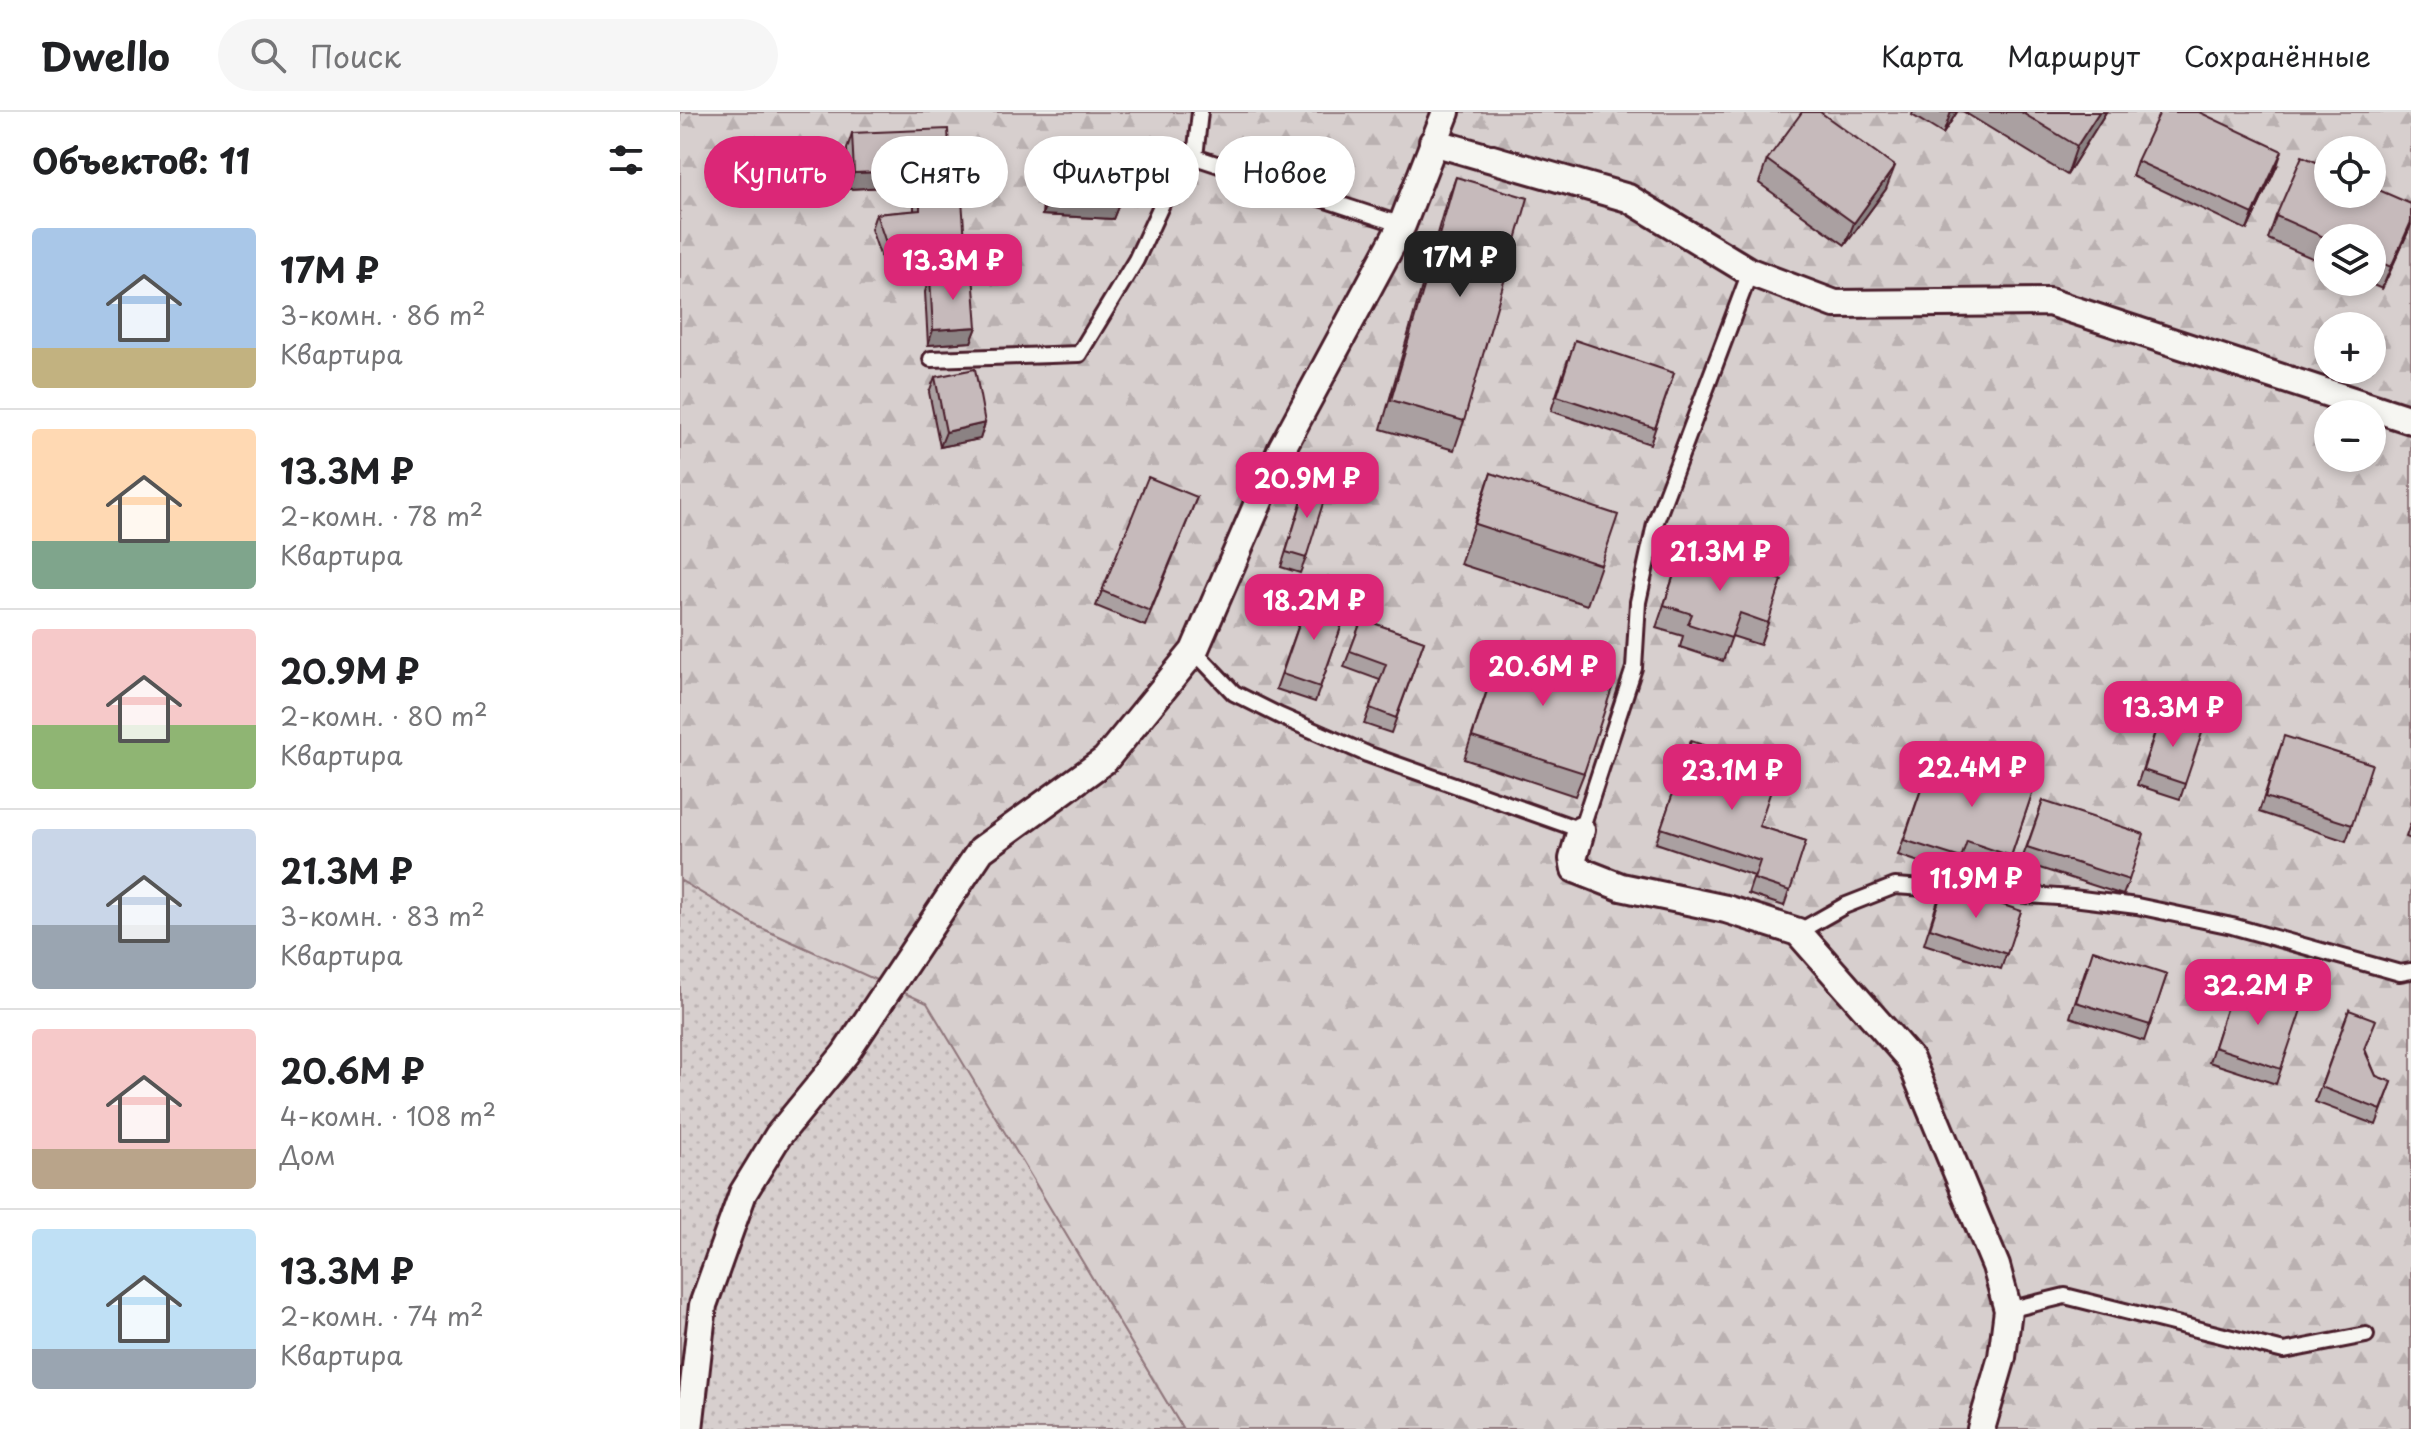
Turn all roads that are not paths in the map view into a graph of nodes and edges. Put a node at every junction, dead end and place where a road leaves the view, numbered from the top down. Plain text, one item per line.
1 (1200, 112) edge
2 (1446, 112) edge
3 (1197, 136) edge
4 (1433, 142) junction
5 (1199, 158) edge
6 (1160, 208) edge
7 (1402, 225) junction
8 (1750, 272) junction
9 (931, 359) dead end
10 (2411, 420) edge
11 (1194, 651) junction
12 (1581, 830) junction
13 (1798, 932) junction
14 (2411, 971) edge
15 (2008, 1310) junction
16 (2366, 1335) dead end
17 (689, 1429) edge
18 (1981, 1429) edge

1 - 3 lane
2 - 4 street
4 - 7 street
4 - 8 street
5 - 7 lane
6 - 9 lane
7 - 11 street
8 - 10 street
8 - 12 lane
11 - 12 lane
11 - 17 street
12 - 13 street
13 - 14 lane
13 - 15 street
15 - 16 lane
15 - 18 street

